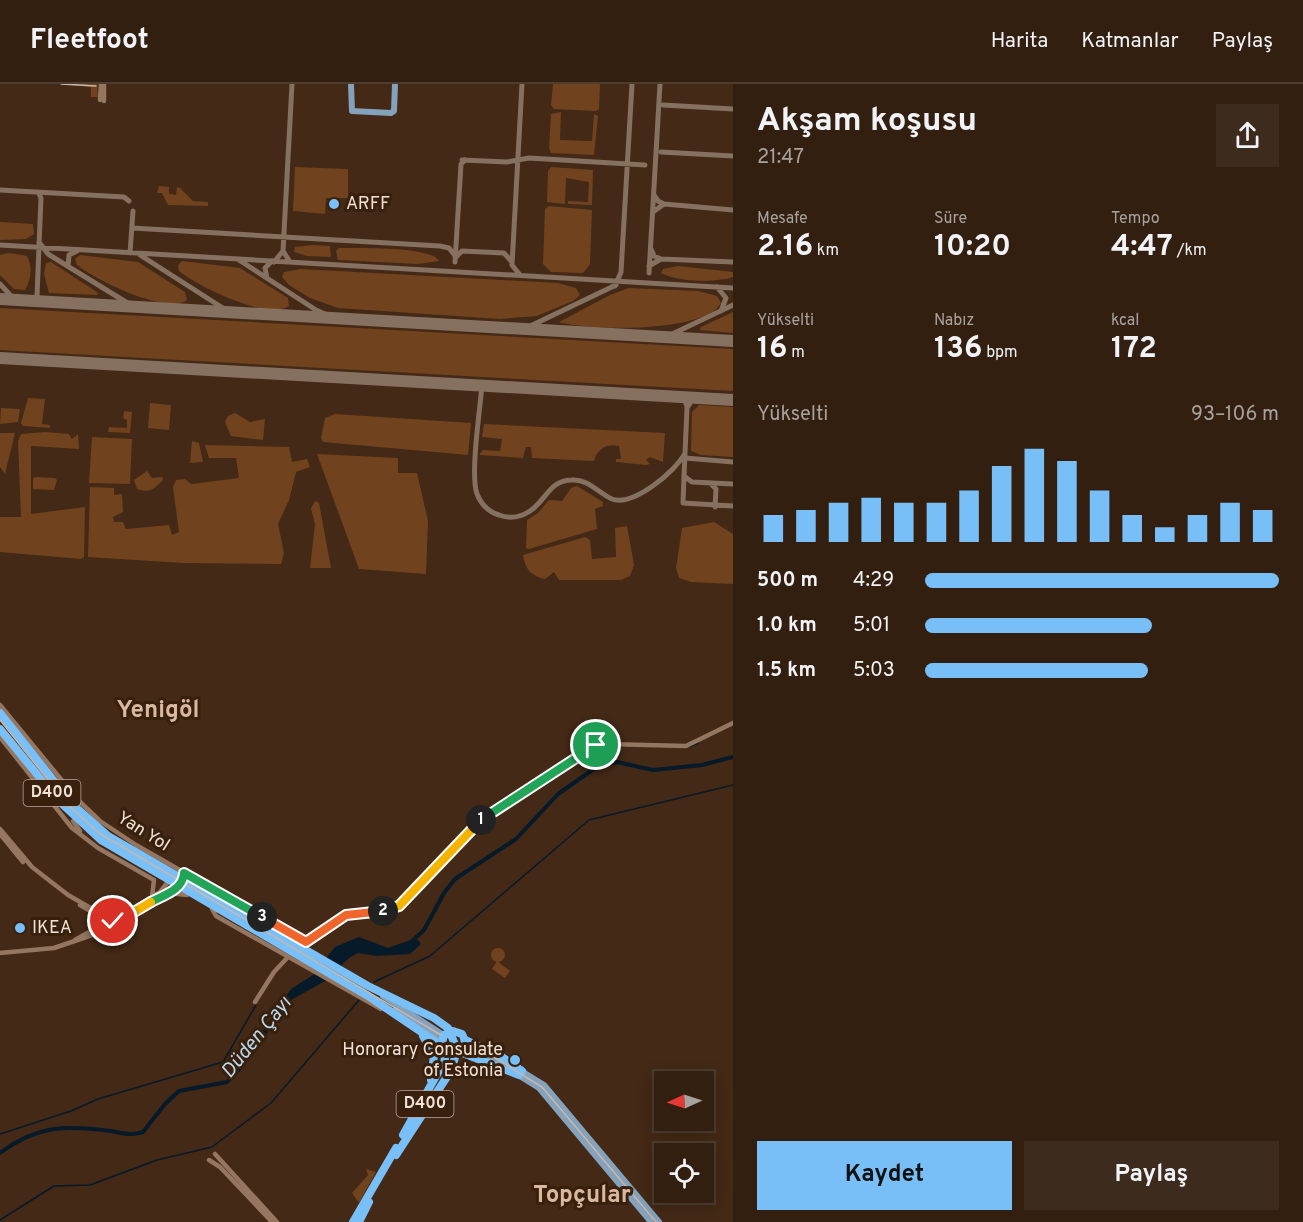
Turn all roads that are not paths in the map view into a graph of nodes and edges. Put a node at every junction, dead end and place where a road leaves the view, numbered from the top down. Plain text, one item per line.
1 (102, 84) edge
2 (352, 84) edge
3 (395, 84) edge
4 (102, 100) dead end
5 (0, 705) edge
6 (0, 713) edge
7 (733, 723) edge
8 (0, 729) edge
9 (0, 736) edge
10 (25, 740) junction
11 (12, 747) junction
12 (65, 795) junction
13 (58, 801) junction
14 (73, 821) junction
15 (0, 829) edge
16 (0, 834) edge
17 (83, 837) junction
18 (132, 865) junction
19 (181, 873) junction
20 (155, 889) junction
21 (165, 889) junction
22 (176, 889) junction
23 (187, 895) junction
24 (152, 897) junction
25 (230, 903) junction
26 (245, 910) junction
27 (111, 920) junction
28 (105, 925) junction
29 (278, 934) junction
30 (290, 937) junction
31 (0, 953) edge
32 (293, 957) junction
33 (377, 990) junction
34 (363, 996) junction
35 (255, 1002) dead end
36 (453, 1030) junction
37 (419, 1034) junction
38 (442, 1042) junction
39 (462, 1048) junction
40 (521, 1073) junction
41 (398, 1145) junction
42 (215, 1154) dead end
43 (396, 1155) junction
44 (209, 1160) dead end
45 (272, 1222) edge
46 (277, 1222) edge
47 (354, 1222) edge
48 (651, 1222) edge
49 (658, 1222) edge

1 - 4 street
2 - 3 main road
5 - 10 street, Yan Yol
6 - 10 highway, D400
7 - 30 street
8 - 11 highway, D400
9 - 11 street, Yan Yol
10 - 12 highway, D400
10 - 19 street, Yan Yol
11 - 13 highway, D400
11 - 17 street, Yan Yol
12 - 19 highway
12 - 25 highway, D400
13 - 14 highway
13 - 32 highway, D400
14 - 17 street
14 - 18 highway
15 - 27 street
16 - 28 street
17 - 18 street, Yan Yol
18 - 20 street, Yan Yol
18 - 21 highway
19 - 21 street
19 - 22 street
19 - 25 highway
20 - 21 street
20 - 24 street
21 - 22 highway
21 - 23 street
21 - 24 street
21 - 27 street
22 - 23 highway
23 - 32 highway
24 - 27 street
25 - 26 highway
25 - 29 highway, D400
26 - 29 highway
26 - 30 street
27 - 28 street
27 - 28 street
28 - 31 street
29 - 30 highway, D400
30 - 33 highway, D400
32 - 34 highway, D400
32 - 35 street
33 - 36 highway, D400
33 - 38 main road
33 - 43 highway
34 - 37 highway, D400
34 - 38 main road
36 - 38 highway
36 - 39 highway
37 - 38 highway, D400
37 - 41 highway, D400
38 - 39 highway
38 - 41 highway
39 - 40 highway
39 - 40 highway
39 - 43 highway, D400
40 - 48 main road
40 - 49 main road
41 - 47 highway, D400
42 - 46 street
43 - 47 highway, D400
44 - 45 street

